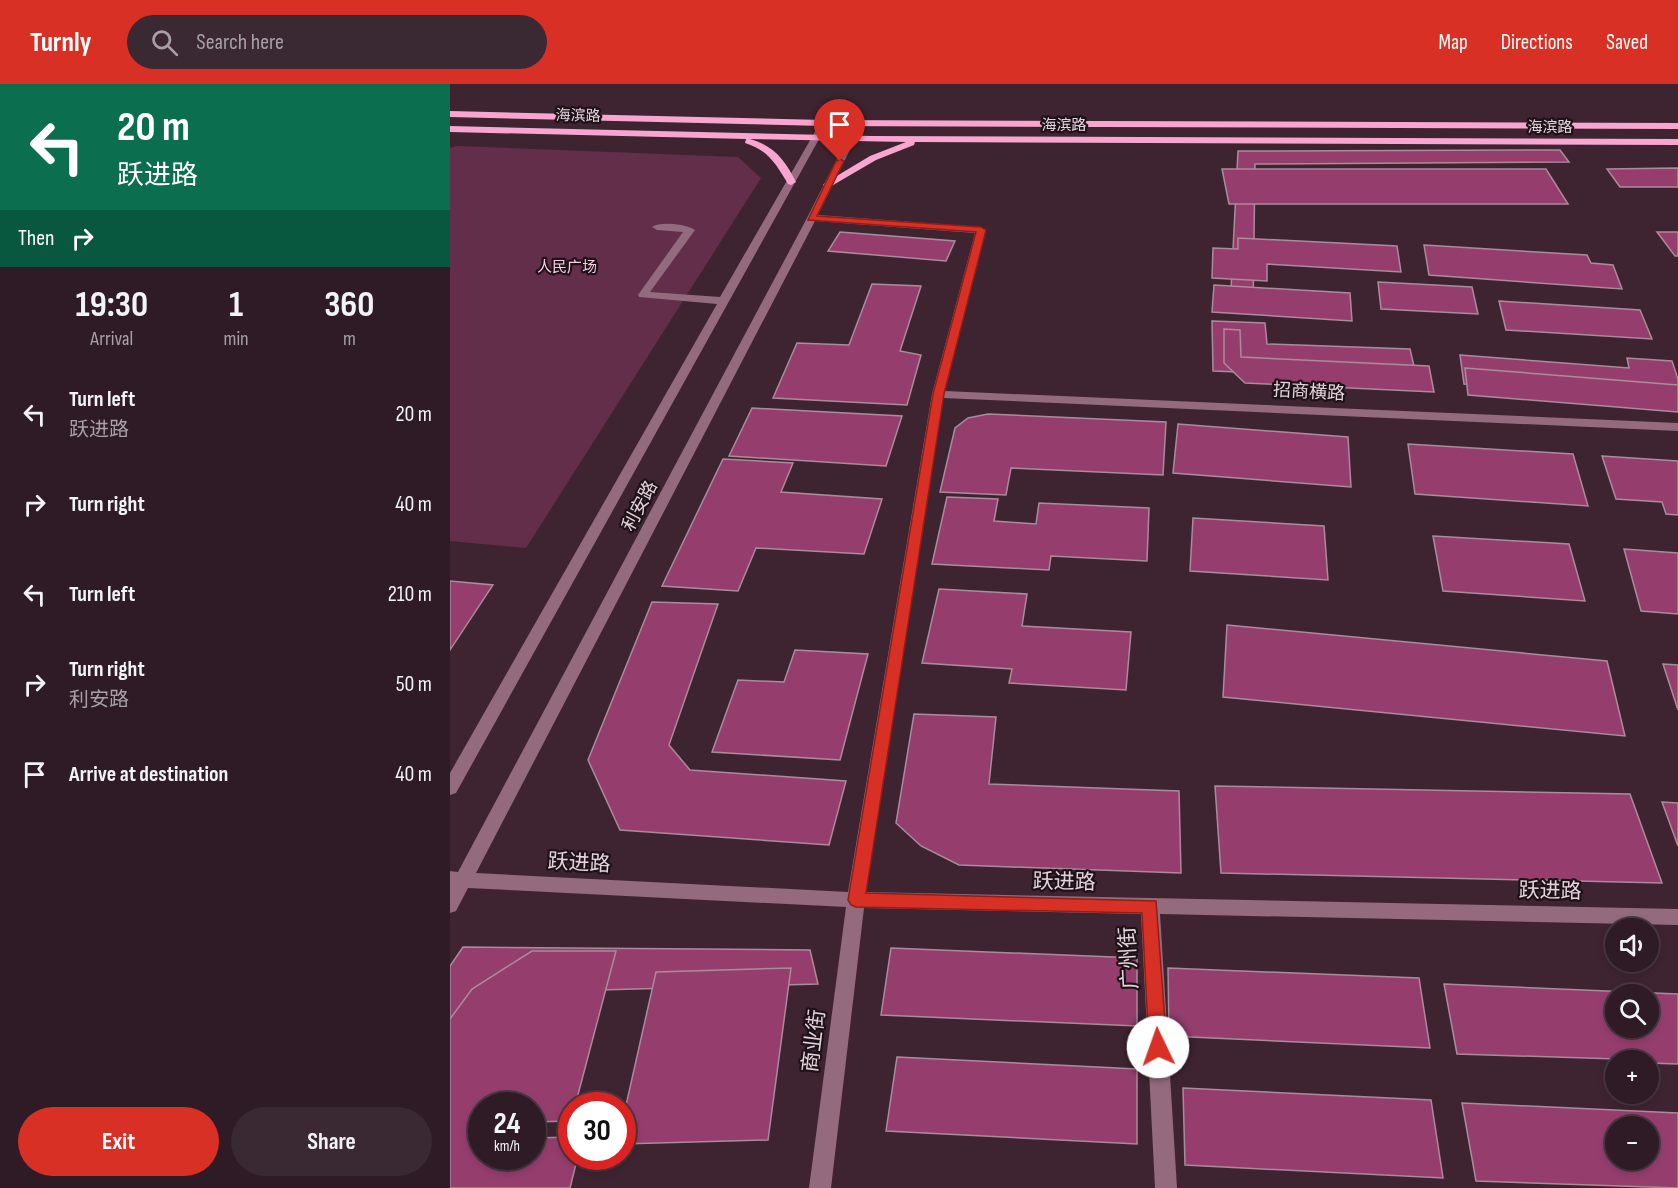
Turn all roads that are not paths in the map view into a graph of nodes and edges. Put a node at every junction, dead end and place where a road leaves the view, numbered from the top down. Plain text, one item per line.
1 (450, 114) edge
2 (824, 123) junction
3 (859, 123) junction
4 (1678, 126) edge
5 (450, 129) edge
6 (721, 134) junction
7 (816, 138) junction
8 (851, 138) junction
9 (923, 140) junction
10 (1678, 142) edge
11 (791, 182) junction
12 (828, 185) junction
13 (812, 218) junction
14 (657, 227) dead end
15 (725, 301) junction
16 (939, 394) junction
17 (1678, 427) edge
18 (450, 788) edge
19 (457, 879) edge
20 (856, 900) junction
21 (450, 905) edge
22 (1150, 906) junction
23 (1678, 916) edge
24 (820, 1188) edge
25 (1166, 1188) edge

1 - 2 main road, 海滨路
2 - 3 main road, 海滨路
2 - 7 street, 利安路
3 - 4 main road, 海滨路
3 - 8 street, 利安路
5 - 6 main road, 海滨路
6 - 7 main road, 海滨路
6 - 11 main road
7 - 8 main road, 海滨路
7 - 11 street, 利安路
8 - 9 main road, 海滨路
8 - 12 street, 利安路
9 - 10 main road, 海滨路
9 - 12 main road
11 - 15 street, 利安路
12 - 13 street, 利安路
13 - 16 street, 商业街
13 - 19 street, 利安路
14 - 15 street
15 - 18 street, 利安路
16 - 17 street, 招商横路
16 - 20 street, 商业街
19 - 20 street, 跃进路
19 - 21 street, 利安路
20 - 22 street, 跃进路
20 - 24 street, 商业街
22 - 23 street, 跃进路
22 - 25 street, 广州街

